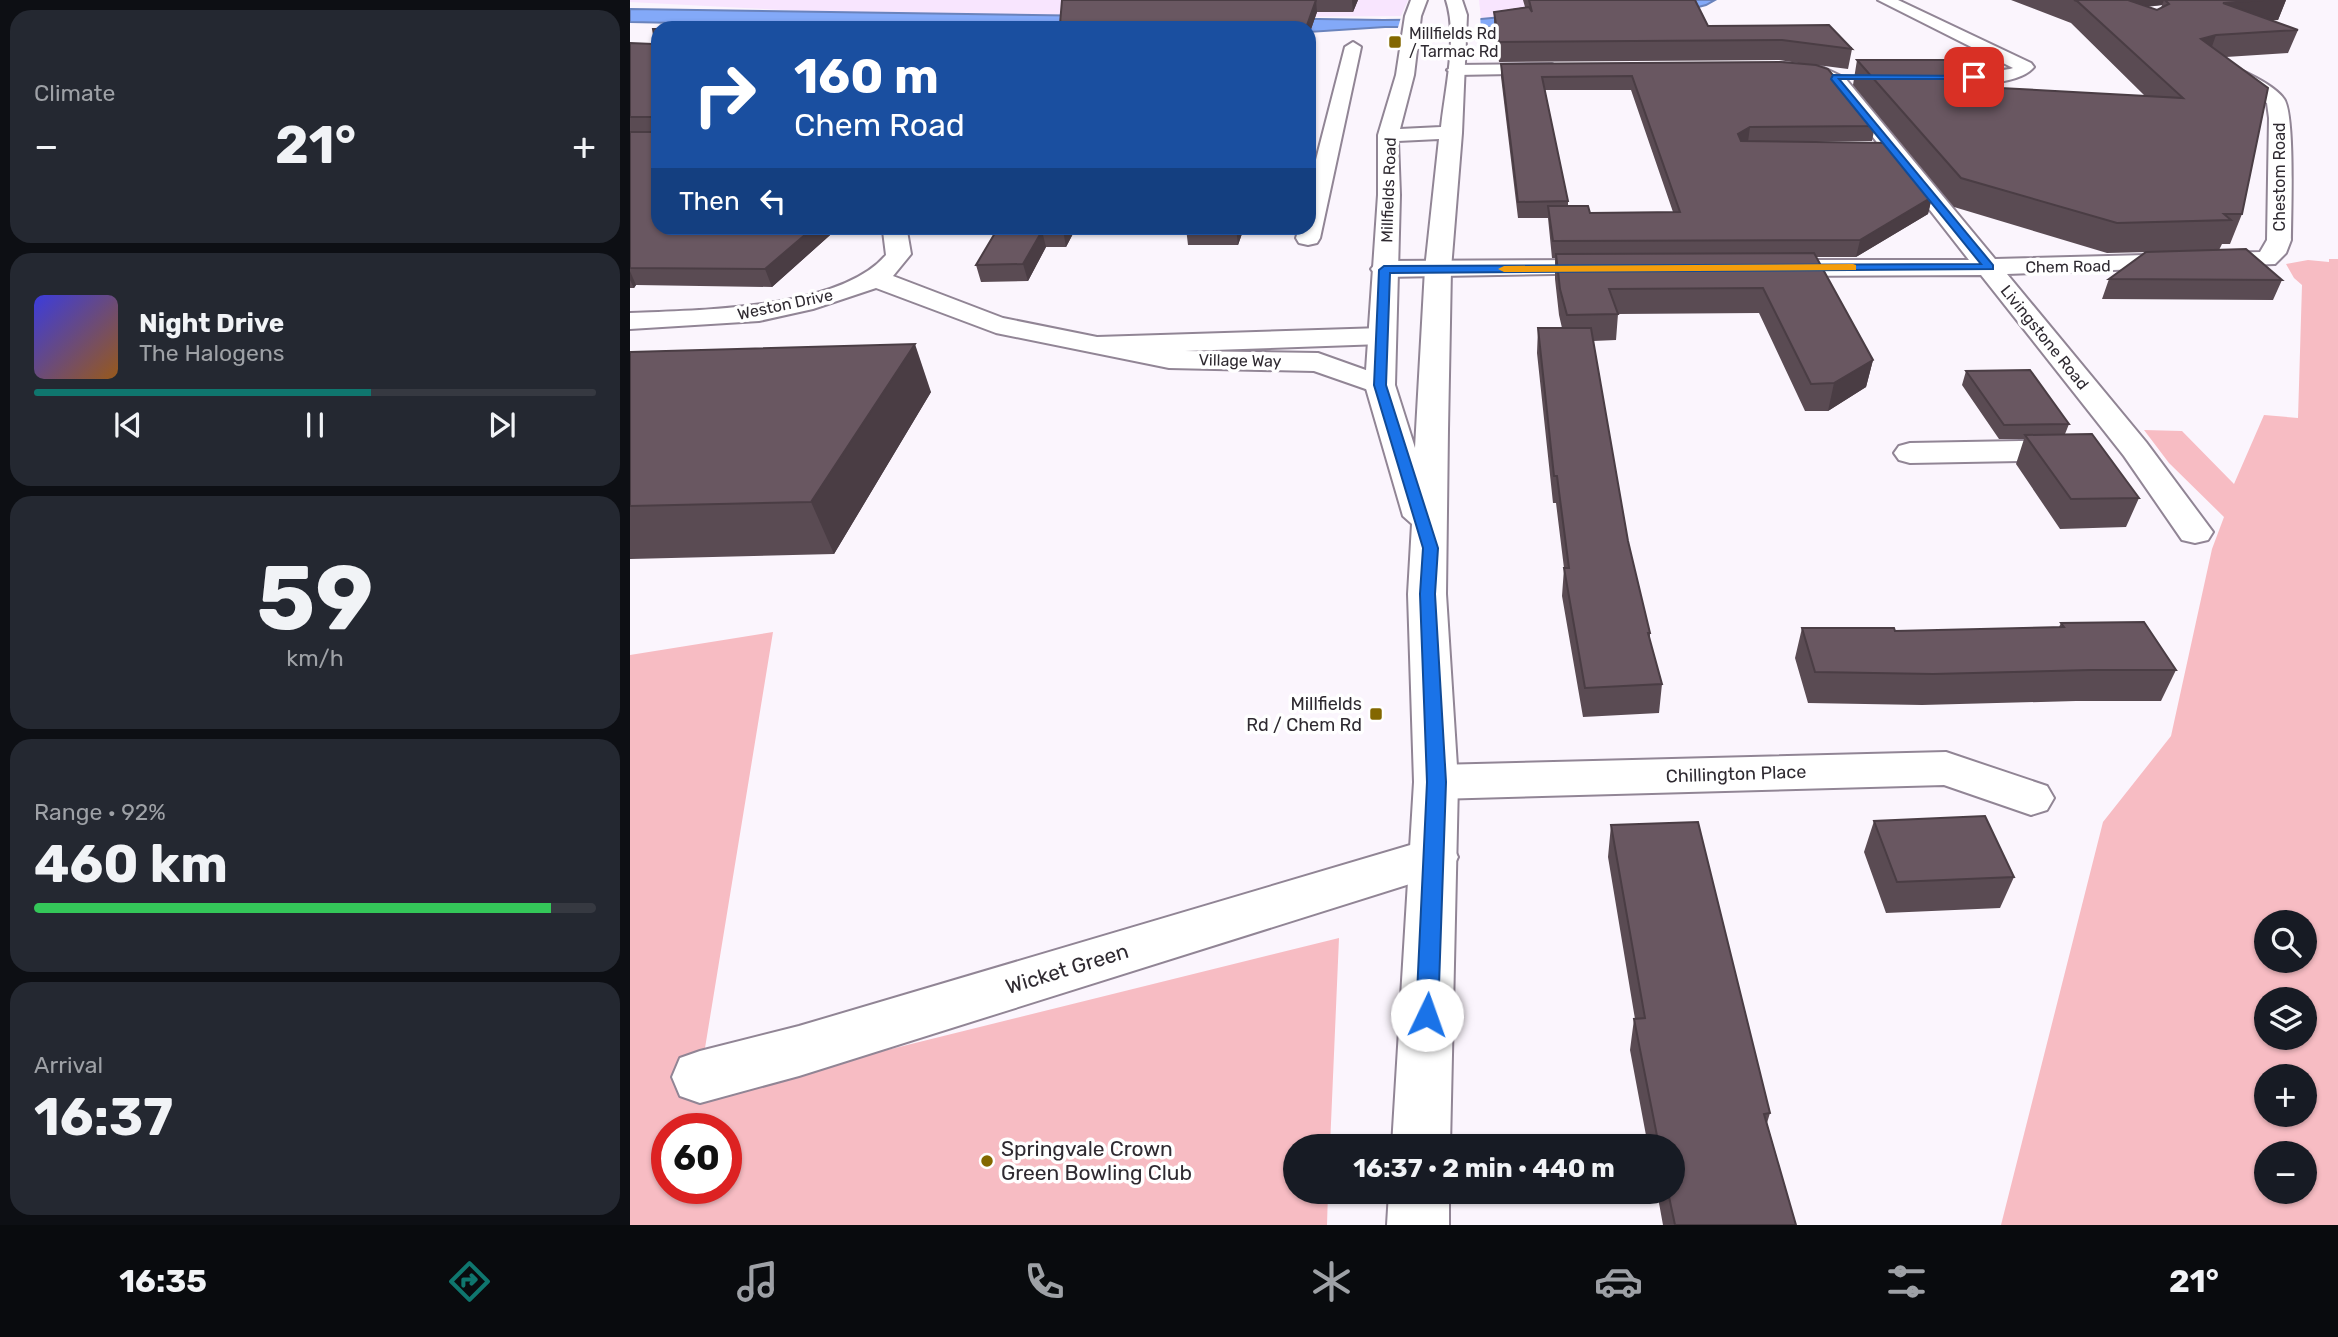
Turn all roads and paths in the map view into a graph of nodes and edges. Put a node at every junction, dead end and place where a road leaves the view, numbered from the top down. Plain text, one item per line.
1 (1886, 0) edge
2 (1457, 16) edge
3 (1414, 17) edge
4 (1353, 47) dead end
5 (2214, 65) edge
6 (1766, 68) edge
7 (1564, 69) edge
8 (1456, 70) junction
9 (1923, 77) edge
10 (1452, 133) junction
11 (1388, 135) junction
12 (1318, 158) edge
13 (896, 235) edge
14 (1308, 235) edge
15 (1308, 238) dead end
16 (2247, 262) joint
17 (1989, 267) junction
18 (1631, 268) edge
19 (1741, 268) edge
20 (1438, 269) junction
21 (1384, 270) junction
22 (872, 280) junction
23 (630, 321) edge
24 (1382, 336) junction
25 (1097, 345) junction
26 (1380, 385) junction
27 (2135, 449) junction
28 (1910, 453) dead end
29 (2195, 532) dead end
30 (1430, 548) junction
31 (1436, 782) junction
32 (2031, 798) dead end
33 (1434, 857) junction
34 (700, 1077) dead end
35 (1422, 1134) edge
36 (1419, 1204) edge
37 (1418, 1225) edge

1 - 9 street
2 - 8 street, Millfields Road
3 - 11 street, Millfields Road
4 - 12 street
5 - 16 street, Chestom Road
6 - 17 street, Livingstone Road
7 - 8 street
8 - 10 street, Millfields Road
10 - 11 street
10 - 20 street, Millfields Road
11 - 21 street, Millfields Road
13 - 22 street, Weston Drive
14 - 15 street
16 - 17 street, Chem Road
17 - 19 street, Chem Road
17 - 27 street, Livingstone Road
18 - 20 street
20 - 21 street
20 - 30 street, Millfields Road
21 - 24 street, Millfields Road
22 - 23 street, Weston Drive
22 - 25 street, Village Way
24 - 25 street, Village Way
24 - 26 street, Millfields Road
25 - 26 street, Village Way
26 - 30 street, Millfields Road
27 - 28 street
27 - 29 street, Livingstone Road
30 - 31 street, Millfields Road
31 - 32 street, Chillington Place
31 - 33 street, Millfields Road
33 - 34 street, Wicket Green
33 - 35 street, Millfields Road
36 - 37 street

